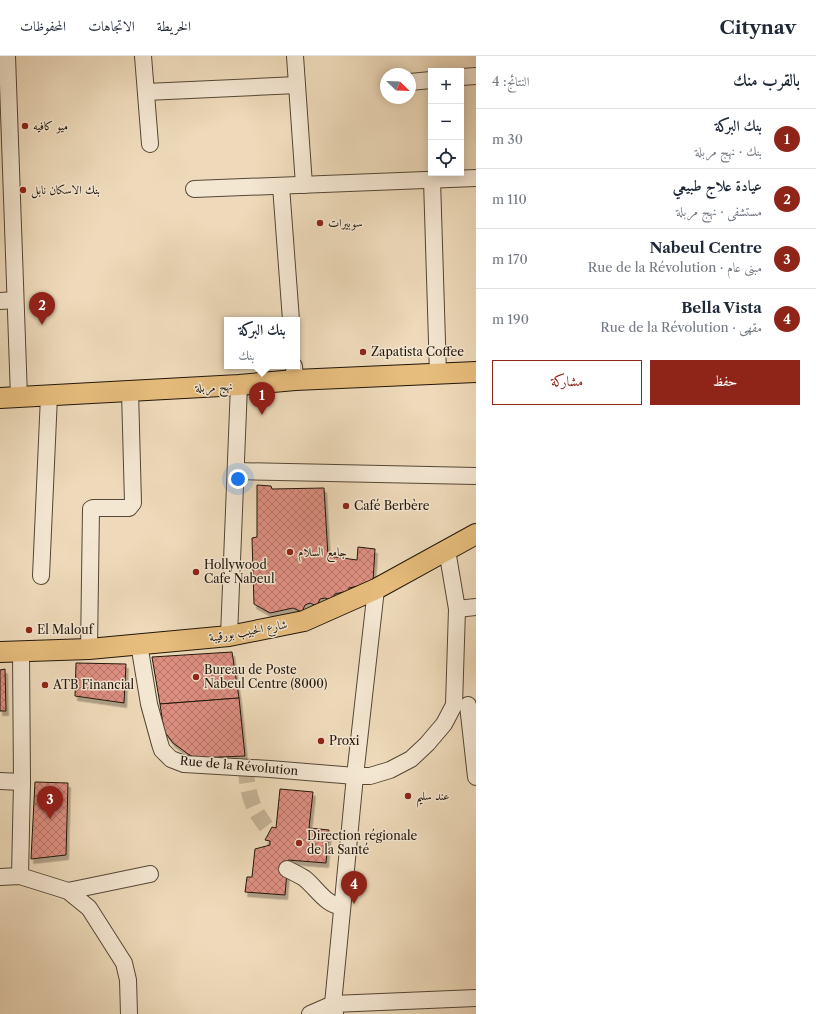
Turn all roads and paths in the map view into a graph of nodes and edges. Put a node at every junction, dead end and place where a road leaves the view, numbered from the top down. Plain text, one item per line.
1 (7, 56) edge
2 (143, 56) edge
3 (295, 56) edge
4 (476, 76) edge
5 (464, 77) edge
6 (428, 80) edge
7 (416, 81) edge
8 (298, 85) junction
9 (146, 92) junction
10 (150, 144) dead end
11 (476, 178) edge
12 (432, 180) junction
13 (304, 185) junction
14 (281, 186) junction
15 (194, 189) dead end
16 (8, 300) edge
17 (291, 317) edge
18 (476, 372) edge
19 (294, 373) edge
20 (438, 374) junction
21 (239, 385) junction
22 (130, 391) junction
23 (49, 396) junction
24 (9, 398) edge
25 (236, 471) junction
26 (476, 476) edge
27 (476, 534) edge
28 (447, 550) junction
29 (41, 576) dead end
30 (376, 589) junction
31 (476, 607) edge
32 (457, 609) junction
33 (229, 636) junction
34 (139, 644) junction
35 (89, 649) junction
36 (0, 652) edge
37 (21, 652) junction
38 (466, 705) edge
39 (355, 776) junction
40 (476, 777) edge
41 (0, 781) edge
42 (22, 782) junction
43 (287, 869) dead end
44 (150, 874) dead end
45 (20, 876) junction
46 (0, 878) edge
47 (68, 891) junction
48 (342, 906) junction
49 (476, 998) edge
50 (334, 1009) edge
51 (129, 1014) edge
52 (310, 1014) edge

1 - 16 street
2 - 9 street
3 - 8 street
4 - 5 street
6 - 7 street
8 - 9 street
8 - 13 street
9 - 10 street
11 - 12 street
12 - 13 street
12 - 20 street
13 - 14 street
14 - 15 street
14 - 17 street
16 - 24 street
18 - 20 main road, نهج مربلة
19 - 20 main road, نهج مربلة
19 - 21 main road, نهج مربلة
21 - 22 main road, نهج مربلة
21 - 25 street
22 - 23 main road, نهج مربلة
22 - 35 street
23 - 24 main road, نهج مربلة
23 - 29 street
25 - 26 street
25 - 33 street
27 - 28 main road, شارع الحبيب بورقيبة
28 - 30 main road, شارع الحبيب بورقيبة
28 - 32 street
30 - 33 main road, شارع الحبيب بورقيبة
30 - 39 street
31 - 32 street
32 - 38 street
33 - 34 main road, شارع الحبيب بورقيبة
34 - 35 main road, شارع الحبيب بورقيبة
34 - 39 street, Rue de la Révolution
35 - 37 main road, شارع الحبيب بورقيبة
36 - 37 main road, شارع الحبيب بورقيبة
37 - 42 street
38 - 39 street, Rue de la Révolution
38 - 40 street
39 - 48 street
41 - 42 street
42 - 45 street
43 - 48 street
44 - 47 street
45 - 46 street
45 - 47 street
47 - 51 street
48 - 50 street
49 - 50 street
50 - 52 street

